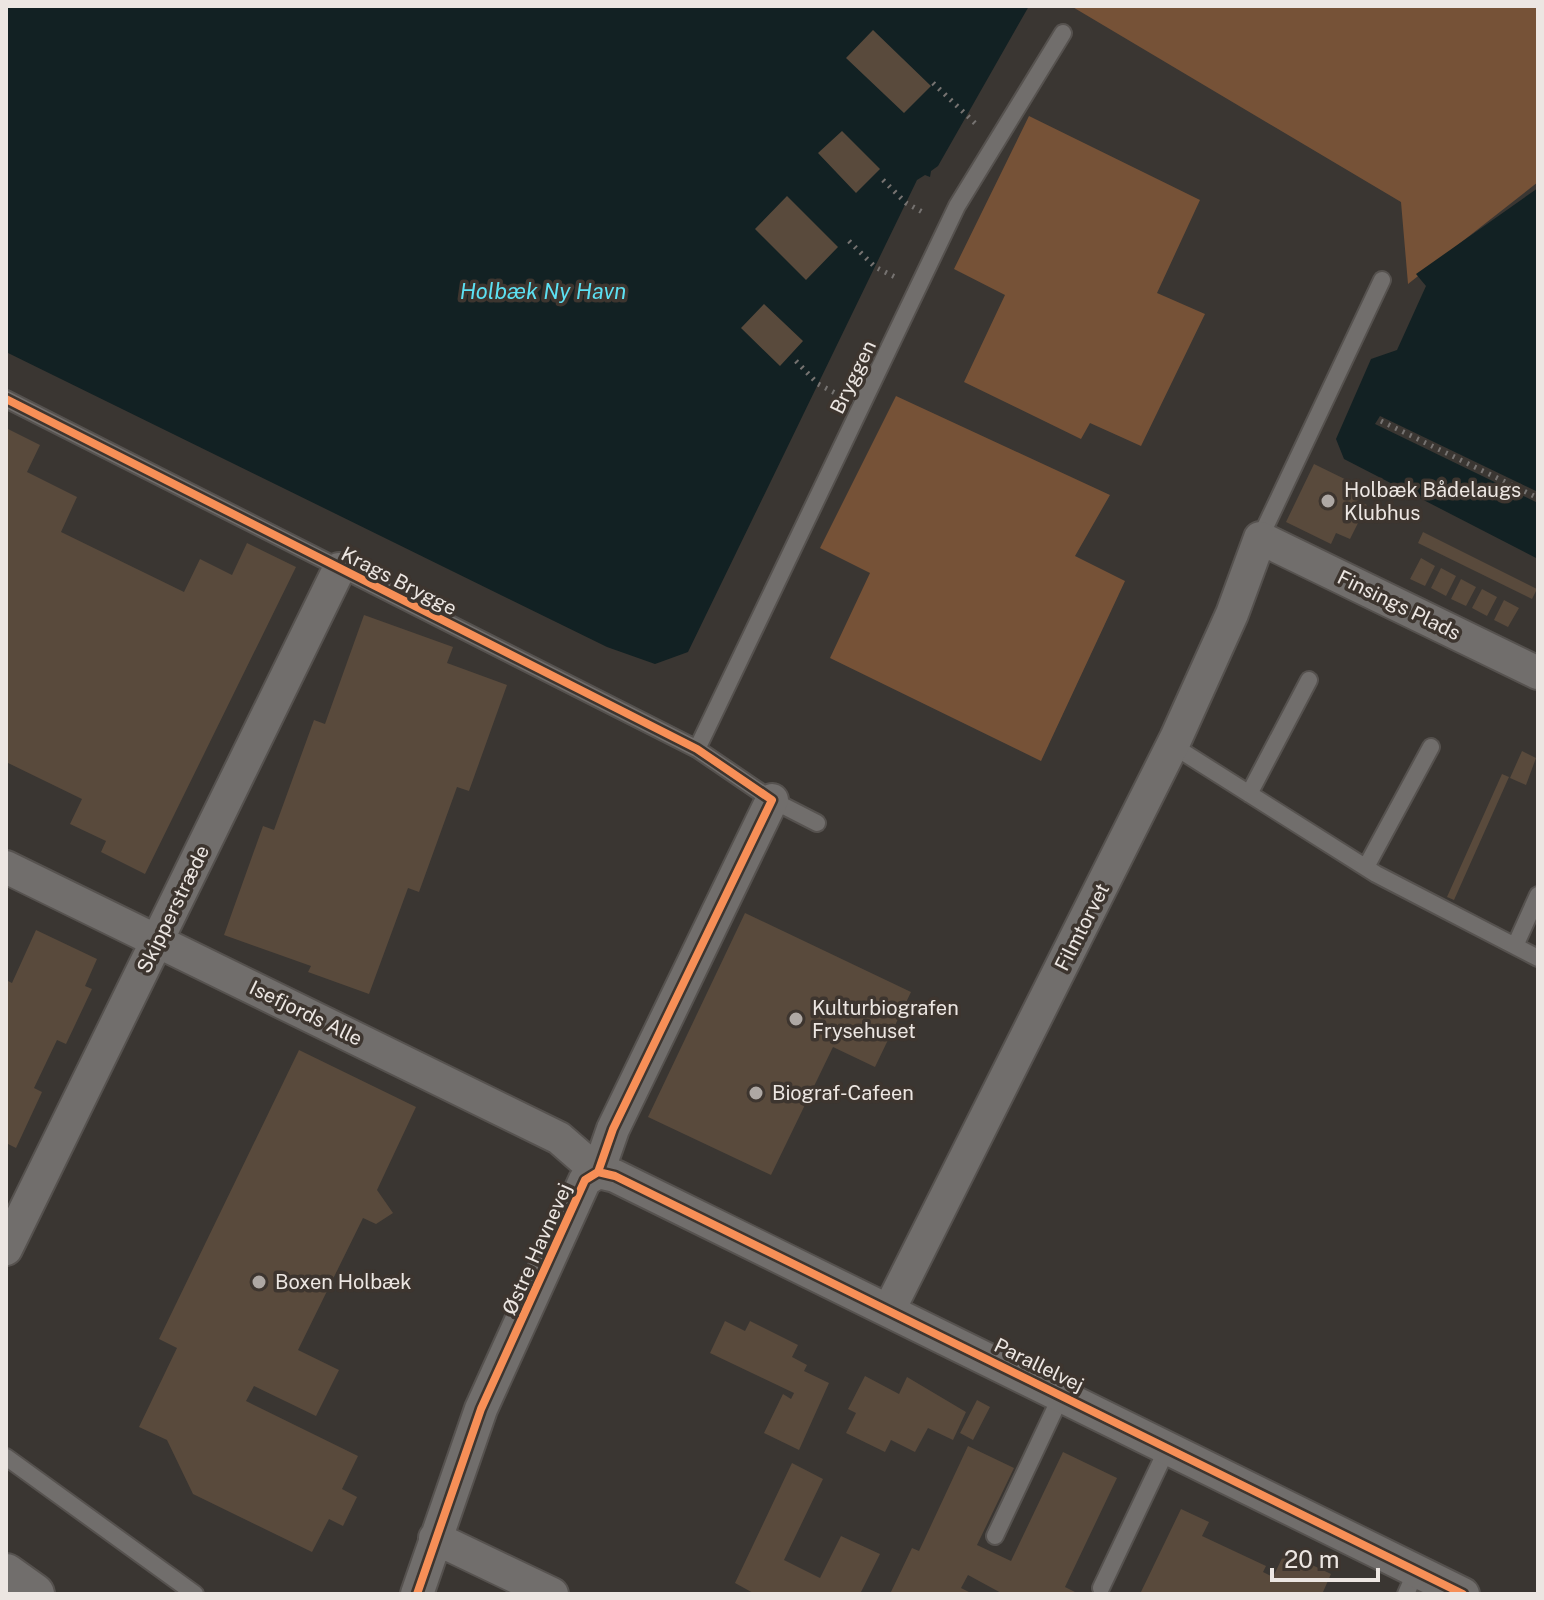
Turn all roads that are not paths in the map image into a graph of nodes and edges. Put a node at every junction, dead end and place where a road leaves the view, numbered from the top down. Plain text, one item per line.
1 (1063, 33) dead end
2 (1382, 280) dead end
3 (6, 399) edge
4 (1260, 538) junction
5 (339, 569) junction
6 (1538, 673) edge
7 (1309, 680) dead end
8 (1172, 745) junction
9 (1431, 747) dead end
10 (697, 749) junction
11 (1249, 794) junction
12 (772, 800) junction
13 (817, 823) dead end
14 (6, 867) edge
15 (1366, 867) junction
16 (1538, 895) edge
17 (158, 939) junction
18 (1515, 946) junction
19 (1538, 958) edge
20 (598, 1172) junction
21 (6, 1249) edge
22 (889, 1310) junction
23 (1062, 1394) junction
24 (1168, 1447) junction
25 (6, 1457) edge
26 (995, 1536) dead end
27 (435, 1538) junction
28 (6, 1574) edge
29 (1411, 1582) edge
30 (1101, 1588) dead end
31 (34, 1594) edge
32 (195, 1594) edge
33 (417, 1594) edge
34 (552, 1594) edge
35 (1463, 1594) edge

1 - 10 lane, Bryggen
2 - 4 lane
3 - 5 lane, Krags Brygge
4 - 6 street, Finsings Plads
4 - 8 street, Filmtorvet
5 - 10 lane, Krags Brygge
5 - 17 street, Skipperstræde
7 - 11 lane
8 - 11 lane
8 - 22 street, Filmtorvet
9 - 15 lane
10 - 12 lane, Krags Brygge
11 - 15 lane
12 - 13 lane
12 - 20 street, Østre Havnevej
14 - 17 street, Isefjords Alle
15 - 18 lane
16 - 18 lane
17 - 20 street, Isefjords Alle
17 - 21 street, Skipperstræde
18 - 19 lane
20 - 22 street, Parallelvej
20 - 27 street, Østre Havnevej
22 - 23 street, Parallelvej
23 - 24 street, Parallelvej
23 - 26 lane
24 - 29 street, Parallelvej
24 - 30 lane
25 - 32 lane
27 - 33 street, Østre Havnevej
27 - 34 street
28 - 31 street
29 - 35 street, Parallelvej

